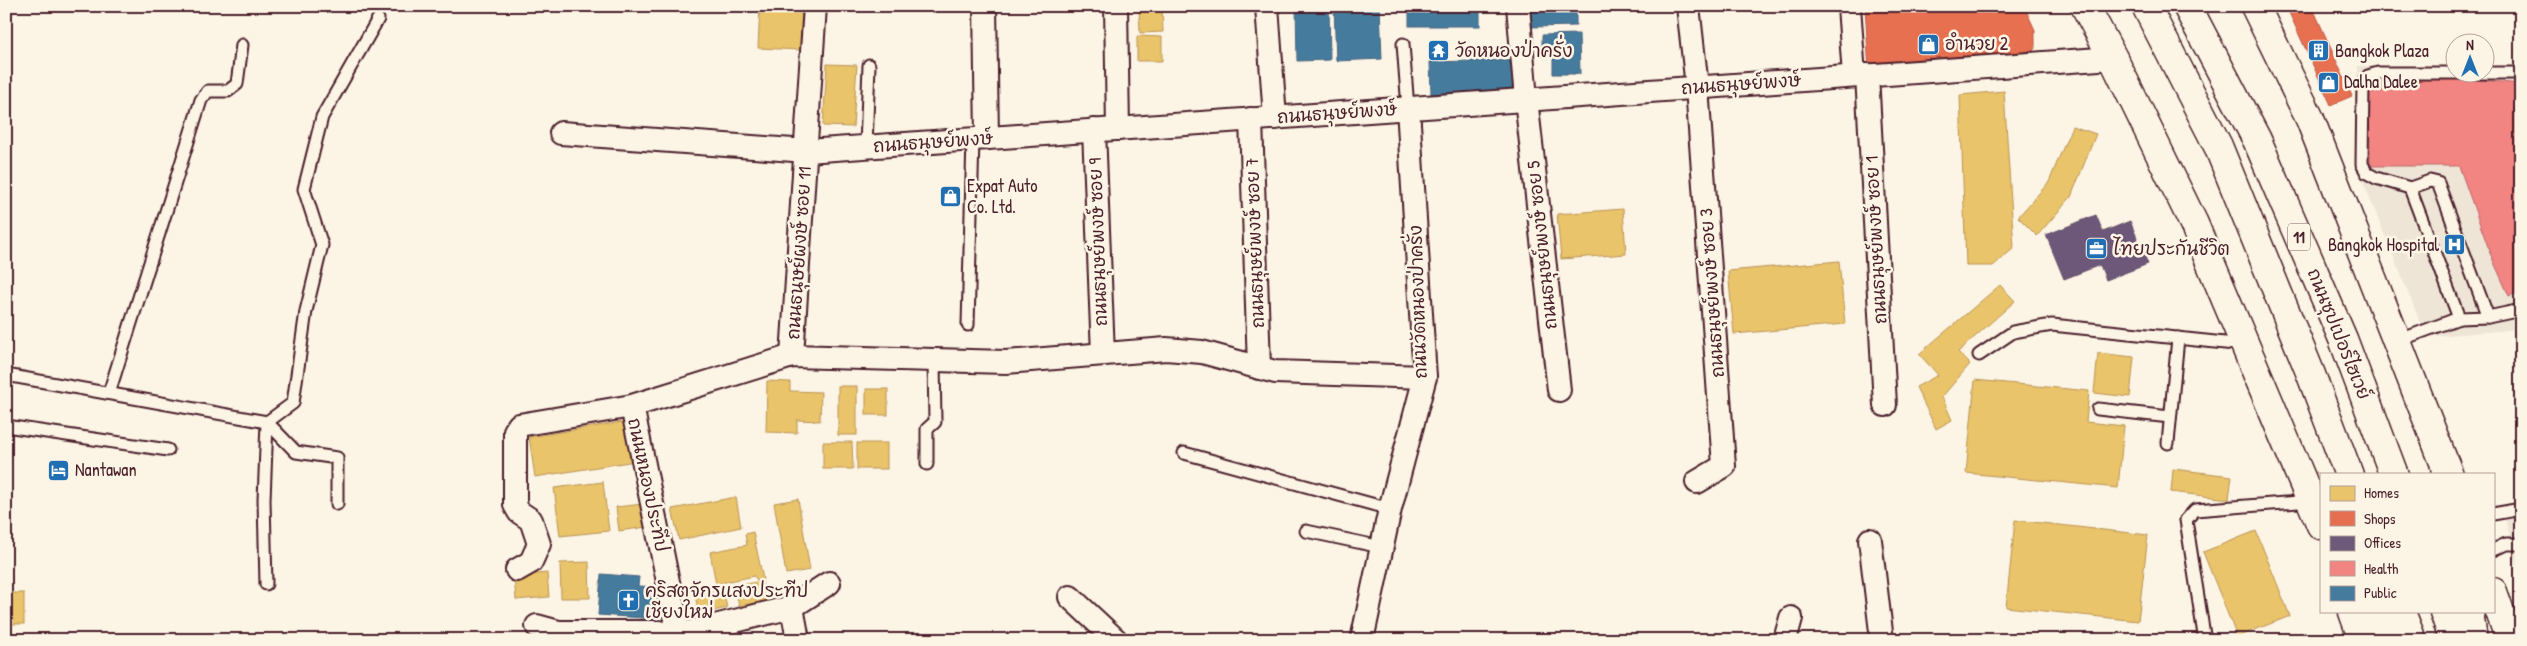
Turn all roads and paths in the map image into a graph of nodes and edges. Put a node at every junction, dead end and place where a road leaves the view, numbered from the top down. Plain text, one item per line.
1 (815, 6) edge
2 (985, 6) edge
3 (1116, 6) edge
4 (1267, 6) edge
5 (1518, 6) edge
6 (1688, 6) edge
7 (1850, 6) edge
8 (2085, 6) edge
9 (2146, 6) edge
10 (2186, 6) edge
11 (2255, 6) edge
12 (378, 19) dead end
13 (1403, 44) dead end
14 (242, 45) dead end
15 (2113, 58) junction
16 (869, 65) dead end
17 (2521, 73) edge
18 (1861, 76) junction
19 (1697, 87) junction
20 (1526, 99) junction
21 (1408, 108) junction
22 (1275, 118) junction
23 (1251, 119) junction
24 (1118, 128) junction
25 (1094, 130) junction
26 (561, 133) dead end
27 (980, 138) junction
28 (866, 147) junction
29 (807, 151) junction
30 (2410, 188) junction
31 (2521, 310) edge
32 (2488, 317) junction
33 (2459, 318) junction
34 (968, 325) dead end
35 (2178, 338) junction
36 (2396, 341) junction
37 (2245, 345) junction
38 (1103, 354) junction
39 (1979, 355) dead end
40 (792, 356) junction
41 (934, 360) junction
42 (1259, 368) junction
43 (6, 375) edge
44 (1422, 387) junction
45 (1559, 390) dead end
46 (109, 393) junction
47 (1885, 405) dead end
48 (632, 406) junction
49 (2098, 409) dead end
50 (2170, 417) junction
51 (267, 422) junction
52 (6, 426) edge
53 (2168, 443) dead end
54 (168, 450) dead end
55 (1184, 453) dead end
56 (927, 464) dead end
57 (2447, 472) edge
58 (2348, 473) edge
59 (2393, 473) edge
60 (1697, 482) dead end
61 (336, 504) dead end
62 (1390, 509) junction
63 (2521, 509) edge
64 (2494, 514) edge
65 (2318, 518) edge
66 (1306, 531) dead end
67 (1870, 540) dead end
68 (2521, 544) edge
69 (1382, 547) junction
70 (2494, 550) edge
71 (517, 570) dead end
72 (829, 583) dead end
73 (266, 584) dead end
74 (2494, 595) edge
75 (1070, 597) dead end
76 (792, 607) junction
77 (2354, 614) edge
78 (2376, 614) edge
79 (2403, 614) edge
80 (2445, 614) edge
81 (2469, 614) edge
82 (537, 626) dead end
83 (679, 637) edge
84 (798, 640) edge
85 (1116, 640) edge
86 (1362, 640) edge
87 (1882, 640) edge
88 (2209, 640) edge
89 (2363, 640) edge
90 (2392, 640) edge
91 (2412, 640) edge
92 (2454, 640) edge
93 (2473, 640) edge
94 (2510, 640) edge

1 - 29 street, ถนนธนุษย์ผงษ์ ซอย 11
2 - 27 street
3 - 24 street
4 - 22 street
5 - 20 street, ถนนธนุษย์พงษ์ ซอย 5
6 - 19 street
7 - 18 street, ถนนธนุษย์พงษ์ ซอย 1
8 - 15 main road
9 - 58 main road, 11
10 - 59 main road, ถนนซุปเปอร์ไฮเวย์ / 11
11 - 36 main road
12 - 51 lane
13 - 21 lane
14 - 46 lane
15 - 18 street, ถนนธนุษย์พงษ์
15 - 37 main road
16 - 28 lane
17 - 30 lane
18 - 19 street, ถนนธนุษย์พงษ์
18 - 47 street, ถนนธนุษย์พงษ์ ซอย 1
19 - 20 street, ถนนธนุษย์พงษ์
19 - 60 street, ถนนธนุษย์พงษ์ ซอย 3
20 - 21 street, ถนนธนุษย์พงษ์
20 - 45 street, ถนนธนุษย์พงษ์ ซอย 5
21 - 22 street, ถนนธนุษย์พงษ์
21 - 44 street, ถนนวัดหนองป่าครั่ง
22 - 23 street, ถนนธนุษย์พงษ์
23 - 24 street, ถนนธนุษย์พงษ์
23 - 42 street, ถนนธนุษย์พงษ์ ซอย 7
24 - 25 street, ถนนธนุษย์พงษ์
25 - 27 street, ถนนธนุษย์พงษ์
25 - 38 street, ถนนธนุษย์พงษ์ ซอย 9
26 - 29 street, ถนนธนุษย์พงษ์
27 - 28 street, ถนนธนุษย์พงษ์
27 - 34 lane
28 - 29 street, ถนนธนุษย์พงษ์
29 - 40 street, ถนนธนุษย์ผงษ์ ซอย 11
30 - 32 lane
30 - 33 lane
31 - 32 lane
32 - 33 lane
33 - 36 lane
35 - 37 lane
35 - 39 lane
35 - 50 lane
36 - 57 main road
37 - 65 main road
38 - 41 street, ถนนหนองประทีป
38 - 42 street, ถนนหนองประทีป
40 - 41 street, ถนนหนองประทีป
40 - 48 street, ถนนหนองประทีป
41 - 56 lane
42 - 44 street, ถนนหนองประทีป
43 - 46 lane
44 - 62 street, ถนนวัดหนองป่าครั่ง
46 - 51 lane
48 - 71 street
48 - 83 street, ถนนหนองประทีป
49 - 50 lane
50 - 53 lane
51 - 61 lane
51 - 73 lane
52 - 54 lane
55 - 62 lane
62 - 69 street, ถนนวัดหนองป่าครั่ง
63 - 64 lane
65 - 88 lane
66 - 69 lane
67 - 87 street
68 - 70 lane
69 - 86 street, ถนนวัดหนองป่าครั่ง
72 - 76 street
74 - 94 main road
75 - 85 street
76 - 83 street
76 - 84 street
77 - 89 main road
78 - 90 main road
79 - 91 main road
80 - 92 main road
81 - 93 main road
82 - 83 street

